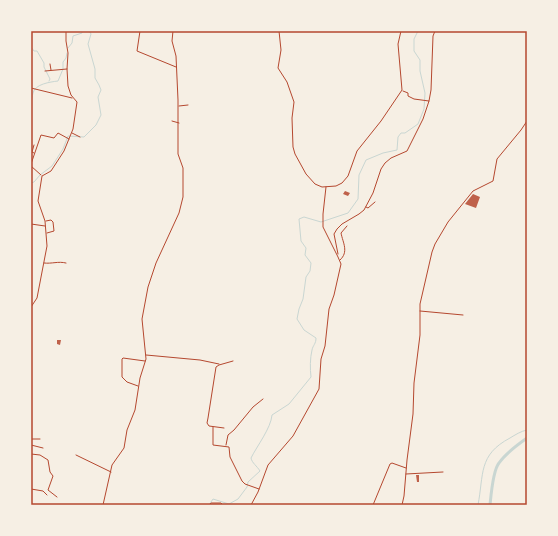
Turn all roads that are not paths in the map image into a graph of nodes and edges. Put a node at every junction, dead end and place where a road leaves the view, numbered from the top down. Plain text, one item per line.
1 (66, 31) edge
2 (140, 31) edge
3 (173, 31) edge
4 (279, 31) edge
5 (401, 31) edge
6 (435, 31) edge
7 (50, 64) dead end
8 (177, 68) junction
9 (67, 69) junction
10 (52, 70) junction
11 (45, 71) dead end
12 (31, 88) edge
13 (402, 90) junction
14 (73, 98) junction
15 (429, 101) junction
16 (188, 105) dead end
17 (178, 106) junction
18 (172, 121) dead end
19 (527, 121) edge
20 (179, 123) junction
21 (71, 133) junction
22 (80, 137) dead end
23 (68, 138) junction
24 (34, 145) dead end
25 (34, 154) junction
26 (31, 165) edge
27 (42, 176) junction
28 (326, 187) junction
29 (375, 202) dead end
30 (366, 207) junction
31 (45, 221) junction
32 (31, 224) edge
33 (46, 226) junction
34 (347, 226) dead end
35 (46, 233) junction
36 (338, 257) junction
37 (340, 261) junction
38 (43, 263) junction
39 (66, 263) dead end
40 (31, 307) edge
41 (420, 311) junction
42 (463, 315) dead end
43 (146, 356) junction
44 (146, 361) junction
45 (233, 361) dead end
46 (219, 365) junction
47 (138, 386) junction
48 (263, 399) dead end
49 (213, 427) junction
50 (224, 428) dead end
51 (31, 439) edge
52 (40, 439) dead end
53 (31, 445) edge
54 (226, 447) junction
55 (43, 448) dead end
56 (31, 454) edge
57 (76, 455) dead end
58 (406, 468) junction
59 (111, 472) junction
60 (442, 472) dead end
61 (405, 474) junction
62 (259, 489) junction
63 (31, 490) edge
64 (47, 495) dead end
65 (57, 497) dead end
66 (216, 502) junction
67 (103, 505) edge
68 (210, 505) edge
69 (216, 505) edge
70 (223, 505) edge
71 (250, 505) edge
72 (374, 505) edge
73 (402, 505) edge

1 - 9 street
2 - 8 street
3 - 8 street
4 - 28 street
5 - 13 street
6 - 15 street
7 - 10 street
8 - 17 street
9 - 10 street
9 - 14 street
10 - 11 street
12 - 14 street
13 - 15 street
13 - 28 street
14 - 21 street
15 - 30 street
16 - 17 street
17 - 20 street
18 - 20 street
19 - 41 street
20 - 43 street
21 - 22 street
21 - 23 street
23 - 25 street
23 - 27 street
24 - 25 street
25 - 26 street
26 - 27 street
27 - 31 street
28 - 36 street
29 - 30 street
30 - 36 street
31 - 33 street
31 - 35 street
32 - 33 street
33 - 35 street
34 - 37 street
35 - 38 street
36 - 37 street
37 - 62 street
38 - 39 street
38 - 40 street
41 - 42 street
41 - 58 street
43 - 44 street
43 - 46 street
44 - 47 street
44 - 47 street
45 - 46 street
46 - 49 street
47 - 59 street
48 - 54 street
49 - 50 street
49 - 54 street
51 - 52 street
53 - 55 street
54 - 62 street
56 - 65 street
57 - 59 street
58 - 61 street
58 - 72 street
59 - 67 street
60 - 61 street
61 - 73 street
62 - 71 street
63 - 64 street
66 - 68 street
66 - 69 street
66 - 70 street

